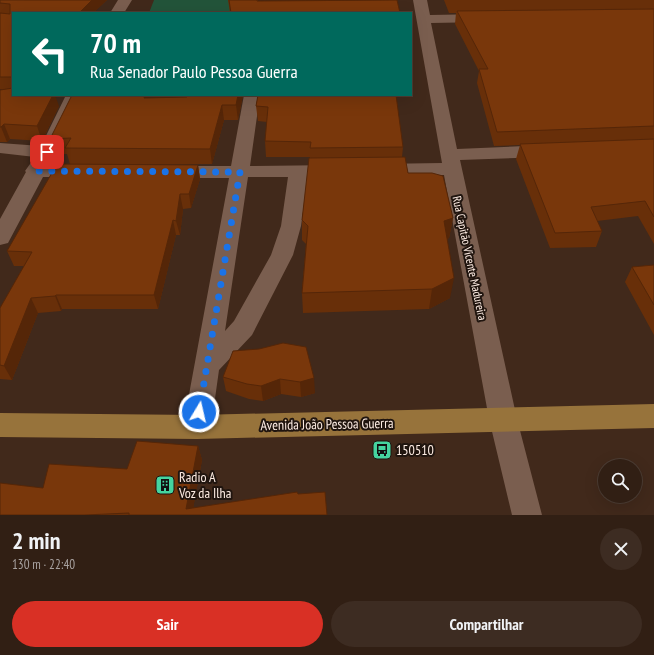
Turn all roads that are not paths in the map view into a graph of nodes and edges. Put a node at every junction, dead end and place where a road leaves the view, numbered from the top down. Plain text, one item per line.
1 (125, 0) edge
2 (422, 10) edge
3 (118, 12) edge
4 (496, 18) edge
5 (74, 96) edge
6 (252, 96) edge
7 (0, 148) edge
8 (568, 150) edge
9 (47, 152) junction
10 (451, 162) junction
11 (36, 171) junction
12 (98, 171) edge
13 (299, 171) junction
14 (153, 172) edge
15 (240, 172) junction
16 (0, 238) edge
17 (206, 367) junction
18 (654, 416) edge
19 (503, 419) junction
20 (0, 425) edge
21 (197, 426) junction
22 (527, 515) edge

1 - 3 street
2 - 4 street
2 - 10 street, Rua Capitão Vicente Madureira
5 - 9 street
6 - 15 street
7 - 9 street
8 - 10 street
9 - 11 street
10 - 13 street
10 - 19 street, Rua Capitão Vicente Madureira
11 - 12 street
11 - 16 street
13 - 15 street
13 - 17 street
14 - 15 street
15 - 17 street
17 - 21 street
18 - 19 main road, Avenida João Pessoa Guerra
19 - 21 main road, Avenida João Pessoa Guerra
19 - 22 street, Rua Capitão Vicente Madureira
20 - 21 main road, Avenida João Pessoa Guerra

